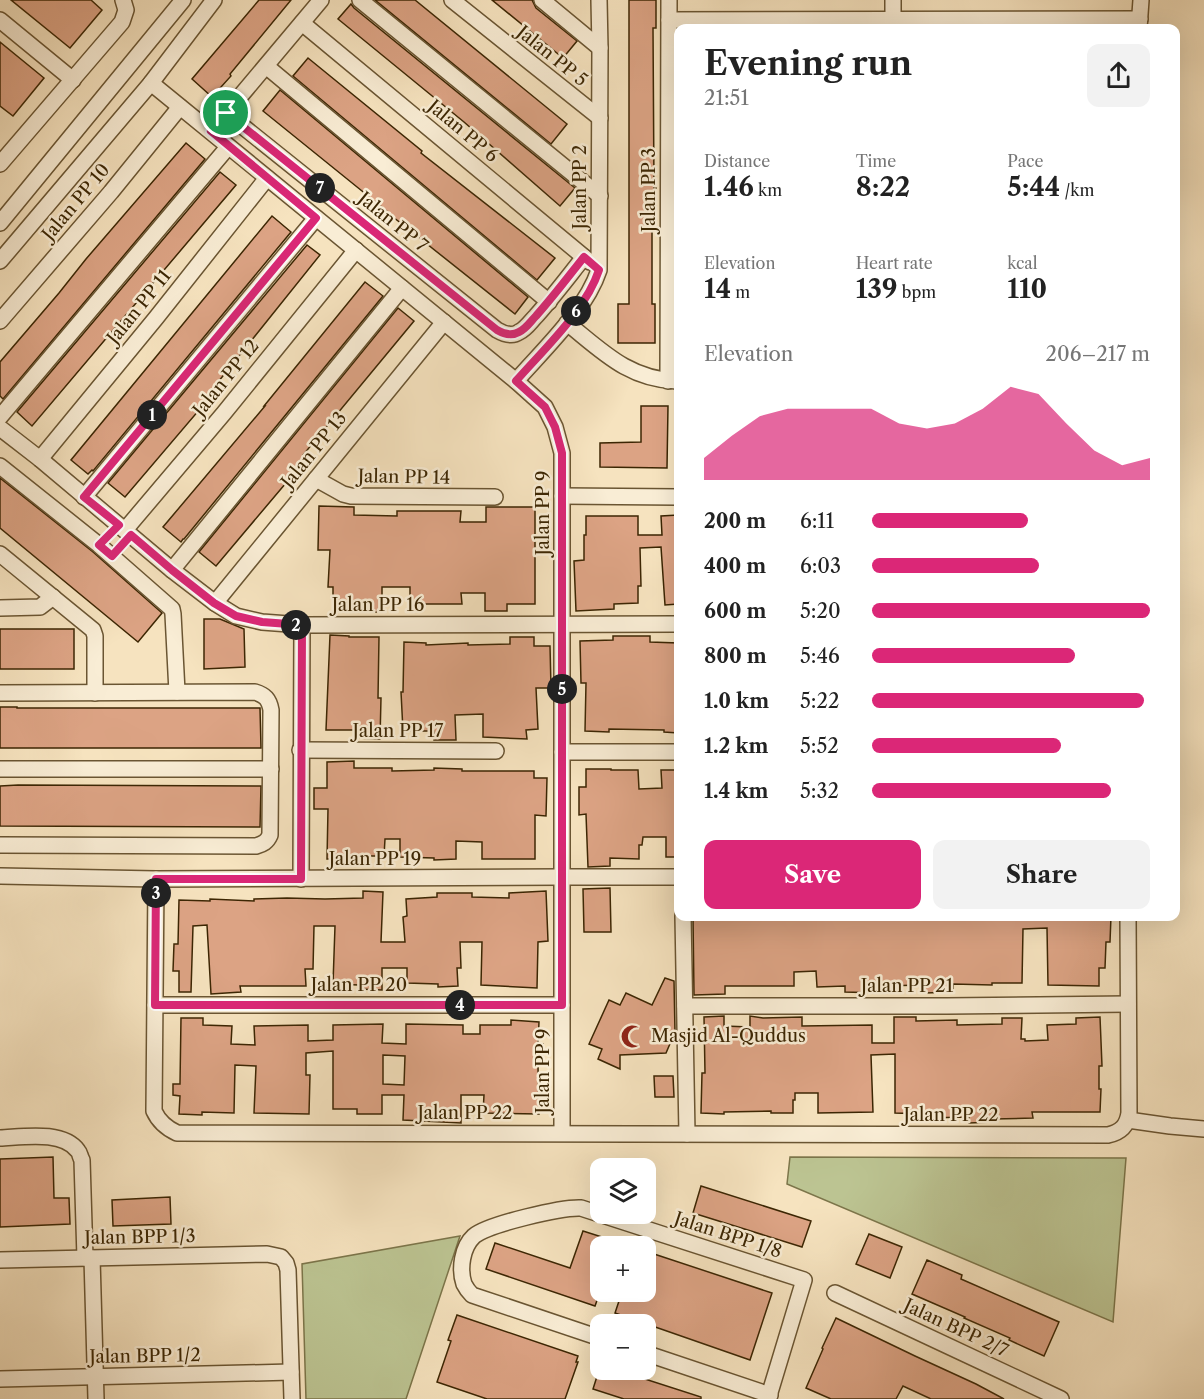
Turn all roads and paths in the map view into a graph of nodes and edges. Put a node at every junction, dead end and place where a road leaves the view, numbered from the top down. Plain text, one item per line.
1 (123, 0) edge
2 (214, 0) edge
3 (321, 0) edge
4 (360, 0) edge
5 (452, 0) edge
6 (542, 0) edge
7 (599, 0) edge
8 (669, 0) edge
9 (893, 0) edge
10 (1141, 0) edge
11 (180, 1) edge
12 (199, 19) junction
13 (0, 20) edge
14 (669, 20) junction
15 (302, 23) junction
16 (893, 24) edge
17 (1140, 24) edge
18 (600, 48) junction
19 (266, 66) junction
20 (674, 79) edge
21 (73, 80) junction
22 (151, 83) junction
23 (180, 107) junction
24 (226, 113) junction
25 (600, 118) junction
26 (211, 131) junction
27 (0, 140) edge
28 (673, 140) edge
29 (228, 147) junction
30 (12, 150) junction
31 (0, 164) edge
32 (267, 178) junction
33 (600, 196) junction
34 (673, 199) edge
35 (316, 218) junction
36 (0, 223) edge
37 (356, 250) junction
38 (584, 257) junction
39 (0, 261) edge
40 (673, 262) edge
41 (599, 270) junction
42 (402, 288) junction
43 (549, 302) junction
44 (673, 320) edge
45 (0, 321) edge
46 (444, 322) junction
47 (567, 323) junction
48 (516, 381) junction
49 (673, 381) edge
50 (0, 417) edge
51 (0, 428) edge
52 (40, 459) junction
53 (0, 466) edge
54 (316, 479) junction
55 (562, 496) junction
56 (84, 497) junction
57 (495, 497) dead end
58 (674, 497) edge
59 (125, 530) junction
60 (99, 545) junction
61 (0, 554) edge
62 (112, 556) junction
63 (172, 570) junction
64 (53, 597) junction
65 (214, 603) junction
66 (0, 608) edge
67 (562, 624) junction
68 (674, 624) edge
69 (302, 625) junction
70 (0, 693) edge
71 (95, 693) junction
72 (177, 693) junction
73 (300, 750) junction
74 (496, 751) dead end
75 (562, 752) junction
76 (674, 752) edge
77 (0, 769) edge
78 (271, 769) junction
79 (0, 844) edge
80 (0, 876) edge
81 (562, 877) junction
82 (674, 878) edge
83 (156, 879) junction
84 (301, 879) junction
85 (683, 921) edge
86 (1128, 921) edge
87 (1128, 1004) junction
88 (155, 1005) junction
89 (562, 1005) junction
90 (685, 1006) junction
91 (1126, 1124) junction
92 (1204, 1129) edge
93 (562, 1133) junction
94 (687, 1134) junction
95 (0, 1138) edge
96 (89, 1258) junction
97 (0, 1260) edge
98 (835, 1293) dead end
99 (590, 1335) edge
100 (656, 1357) edge
101 (291, 1372) junction
102 (96, 1377) junction
103 (0, 1379) edge
104 (769, 1397) edge
105 (96, 1399) edge
106 (292, 1399) edge
107 (1061, 1399) edge

1 - 21 street
2 - 12 street
3 - 15 street
4 - 33 street
5 - 25 street, Jalan PP 5
6 - 18 street
7 - 18 street, Jalan PP 2
8 - 14 street, Jalan PP 3
9 - 16 street
10 - 17 street
11 - 12 street
11 - 36 street
12 - 22 street
13 - 21 street
14 - 16 street
14 - 20 street, Jalan PP 3
15 - 19 street
15 - 38 street, Jalan PP 6
16 - 17 street
18 - 25 street, Jalan PP 2
19 - 24 street
19 - 43 street
20 - 28 street, Jalan PP 3
21 - 30 street
22 - 23 street, Jalan PP 9
22 - 39 street
23 - 26 street, Jalan PP 9
23 - 45 street, Jalan PP 10
24 - 26 street
24 - 43 street, Jalan PP 7
25 - 33 street, Jalan PP 2
26 - 29 street, Jalan PP 9
27 - 30 street
28 - 34 street, Jalan PP 3
29 - 32 street, Jalan PP 9
29 - 50 street
30 - 31 street
32 - 35 street, Jalan PP 9
32 - 52 street, Jalan PP 11
33 - 41 street, Jalan PP 2
34 - 40 street, Jalan PP 3
35 - 37 street, Jalan PP 9
35 - 56 street
37 - 42 street, Jalan PP 9
37 - 59 street, Jalan PP 12
38 - 41 street, Jalan PP 6
38 - 43 street
40 - 44 street, Jalan PP 3
41 - 47 street, Jalan PP 2
42 - 46 street, Jalan PP 9
42 - 63 street
44 - 49 street, Jalan PP 3
46 - 48 street, Jalan PP 9
46 - 54 street, Jalan PP 13
47 - 48 street, Jalan PP 2
47 - 49 street
48 - 55 street, Jalan PP 9
51 - 52 street, Jalan PP 16
52 - 56 street, Jalan PP 16
53 - 60 street
54 - 57 street, Jalan PP 14
54 - 65 street, Jalan PP 13
55 - 58 street
55 - 67 street, Jalan PP 9
56 - 59 street, Jalan PP 16
59 - 60 street
59 - 62 street
59 - 63 street, Jalan PP 16
60 - 62 street
61 - 64 street
62 - 72 street
63 - 65 street, Jalan PP 16
64 - 66 street
64 - 71 street
65 - 69 street, Jalan PP 16
67 - 68 street, Jalan PP 16
67 - 69 street, Jalan PP 16
67 - 75 street, Jalan PP 9
69 - 73 street
70 - 71 street
71 - 72 street
72 - 78 street
73 - 74 street, Jalan PP 17
73 - 84 street
75 - 76 street
75 - 81 street, Jalan PP 9
77 - 78 street
78 - 79 street
80 - 83 street, Jalan PP 19
81 - 82 street, Jalan PP 19
81 - 84 street, Jalan PP 19
81 - 89 street, Jalan PP 9
83 - 84 street, Jalan PP 19
83 - 88 street, Jalan PP 22
85 - 90 street
86 - 87 street
87 - 90 street, Jalan PP 21
87 - 91 street
88 - 89 street, Jalan PP 20
88 - 93 street, Jalan PP 22
89 - 93 street, Jalan PP 9
90 - 94 street
91 - 92 street
91 - 94 street, Jalan PP 22
93 - 94 street, Jalan PP 22
95 - 96 street
96 - 97 street, Jalan BPP 1/3
96 - 101 street, Jalan BPP 1/3
96 - 102 street
98 - 107 street, Jalan BPP 2/7
99 - 104 street, Jalan BPP 1/8
100 - 104 street
101 - 102 street, Jalan BPP 1/2
101 - 106 street
102 - 103 street, Jalan BPP 1/2
102 - 105 street

